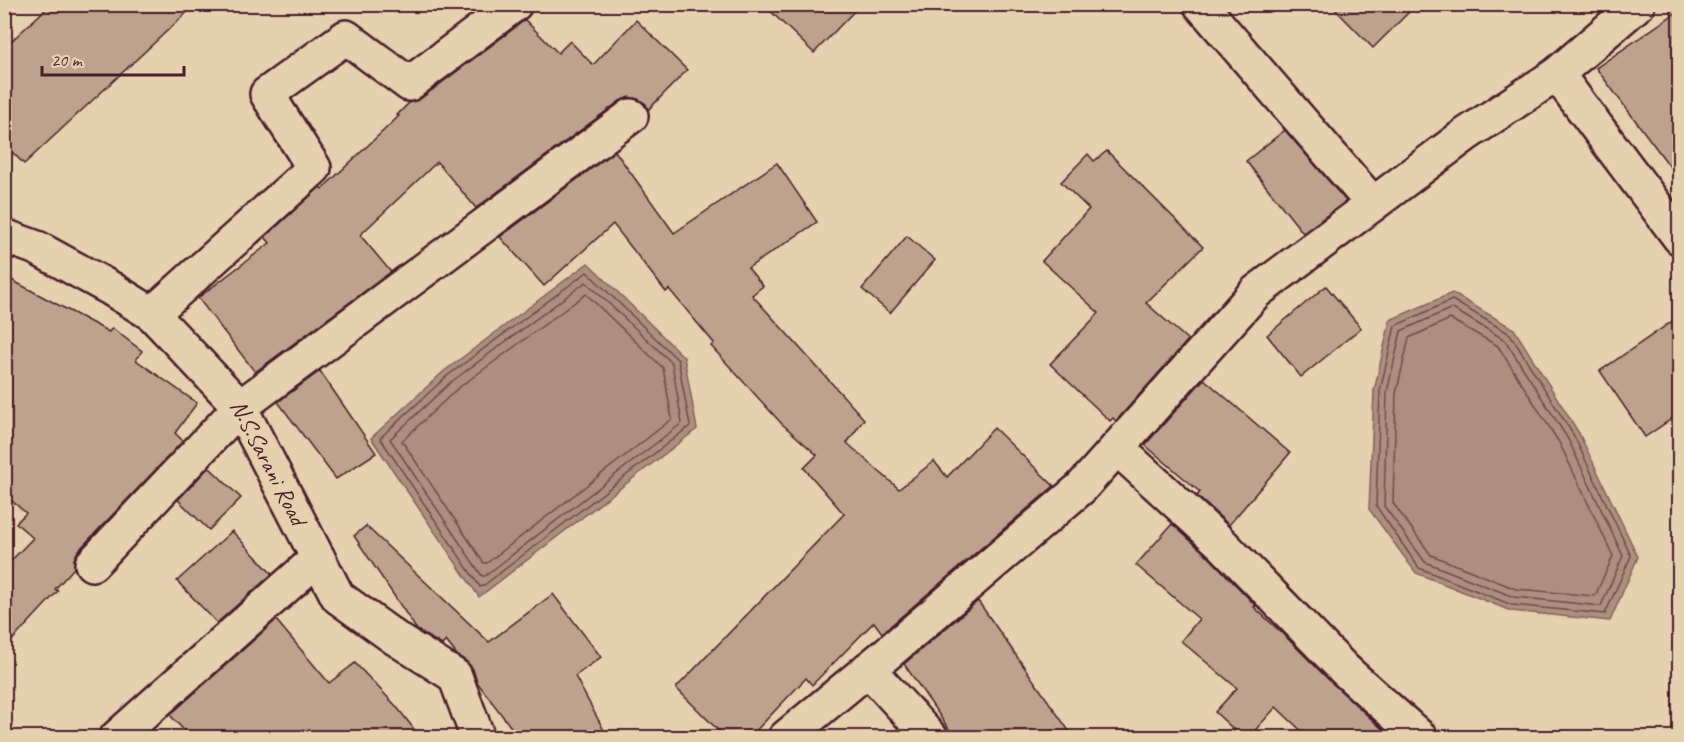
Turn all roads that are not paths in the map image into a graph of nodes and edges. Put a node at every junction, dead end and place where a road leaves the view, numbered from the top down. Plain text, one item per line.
1 (515, 4) edge
2 (1200, 4) edge
3 (1626, 8) edge
4 (1557, 74) junction
5 (631, 116) dead end
6 (1373, 204) junction
7 (4, 236) edge
8 (1680, 238) edge
9 (152, 314) junction
10 (240, 407) junction
11 (1117, 448) junction
12 (318, 558) junction
13 (92, 564) dead end
14 (868, 669) junction
15 (116, 738) edge
16 (478, 738) edge
17 (785, 738) edge
18 (931, 738) edge
19 (1421, 738) edge

1 - 9 street
2 - 6 street
3 - 4 street
4 - 6 street
4 - 8 street
5 - 10 street
6 - 11 street
7 - 9 street, N.S.Sarani Road
9 - 10 street, N.S.Sarani Road
10 - 12 street, N.S.Sarani Road
10 - 13 street
11 - 14 street
11 - 19 street
12 - 15 street
12 - 16 street, N.S.Sarani Road
14 - 17 street
14 - 18 street

